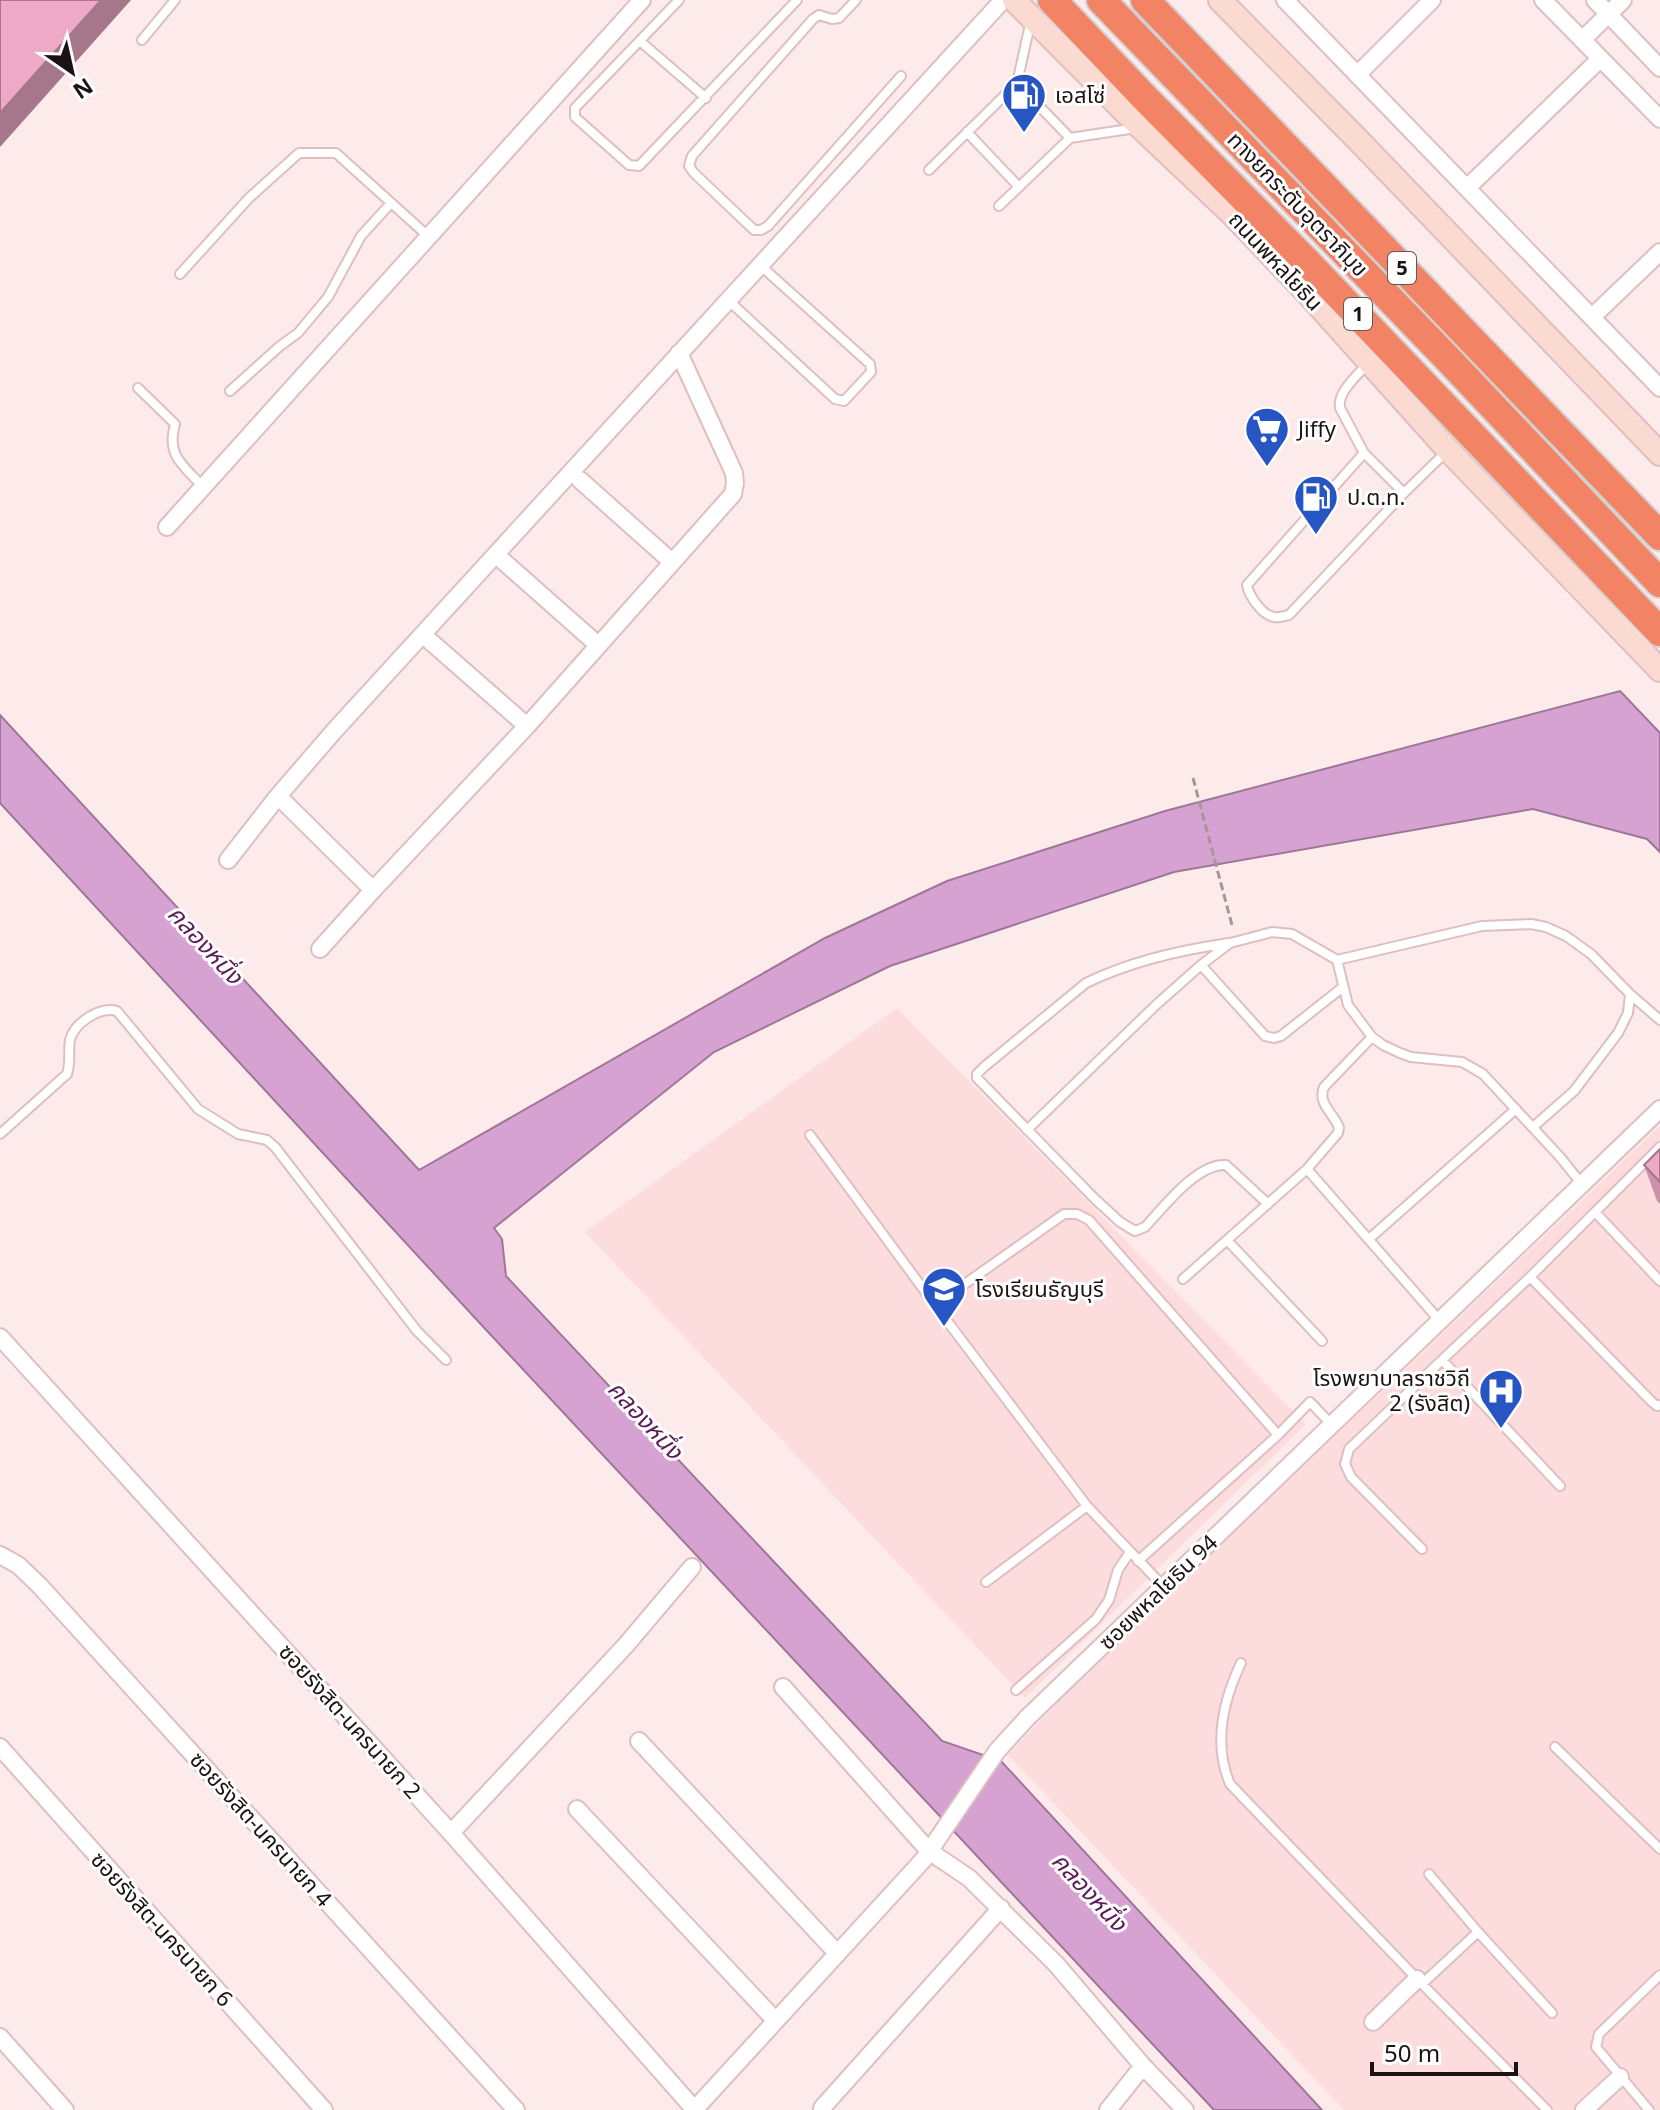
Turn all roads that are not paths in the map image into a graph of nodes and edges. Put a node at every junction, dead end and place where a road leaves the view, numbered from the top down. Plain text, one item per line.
1 (175, 0) edge
2 (642, 0) edge
3 (679, 0) edge
4 (797, 0) edge
5 (856, 0) edge
6 (1003, 0) edge
7 (1014, 0) edge
8 (1101, 0) edge
9 (1145, 0) edge
10 (1152, 0) edge
11 (1220, 0) edge
12 (1285, 0) edge
13 (1432, 0) edge
14 (1543, 0) edge
15 (1595, 0) edge
16 (1623, 0) edge
17 (1041, 8) edge
18 (1609, 14) junction
19 (142, 40) dead end
20 (1582, 40) junction
21 (640, 41) junction
22 (1600, 59) junction
23 (1660, 68) edge
24 (1357, 75) junction
25 (901, 76) dead end
26 (1017, 83) junction
27 (1143, 96) junction
28 (706, 98) junction
29 (1660, 119) edge
30 (1140, 127) junction
31 (967, 132) junction
32 (1070, 138) junction
33 (929, 170) dead end
34 (1019, 187) junction
35 (1467, 188) junction
36 (391, 203) junction
37 (999, 206) dead end
38 (1232, 214) junction
39 (429, 237) junction
40 (1660, 252) edge
41 (760, 265) junction
42 (180, 274) dead end
43 (728, 300) junction
44 (1592, 317) junction
45 (679, 353) junction
46 (1369, 362) junction
47 (138, 388) dead end
48 (1660, 388) edge
49 (230, 391) dead end
50 (1448, 450) junction
51 (1364, 453) junction
52 (1660, 454) edge
53 (580, 480) dead end
54 (203, 487) junction
55 (1404, 493) junction
56 (167, 527) dead end
57 (1660, 534) edge
58 (502, 560) dead end
59 (672, 562) junction
60 (1660, 583) edge
61 (1660, 632) edge
62 (430, 641) dead end
63 (598, 645) junction
64 (1660, 670) edge
65 (527, 726) junction
66 (278, 796) junction
67 (228, 860) dead end
68 (373, 890) junction
69 (1233, 942) junction
70 (320, 949) dead end
71 (1337, 960) junction
72 (1201, 965) junction
73 (1343, 987) junction
74 (1630, 994) junction
75 (1660, 1020) edge
76 (1372, 1037) junction
77 (1516, 1109) junction
78 (1660, 1109) edge
79 (1533, 1127) junction
80 (1027, 1130) junction
81 (0, 1134) edge
82 (810, 1135) dead end
83 (1660, 1147) edge
84 (1307, 1169) junction
85 (1581, 1183) junction
86 (1268, 1204) junction
87 (1595, 1212) junction
88 (1369, 1239) junction
89 (1227, 1240) junction
90 (1530, 1277) junction
91 (1183, 1279) dead end
92 (1660, 1281) edge
93 (935, 1305) junction
94 (1440, 1321) junction
95 (0, 1337) edge
96 (1322, 1341) dead end
97 (446, 1360) dead end
98 (1442, 1360) junction
99 (1660, 1405) edge
100 (1332, 1425) junction
101 (1278, 1435) junction
102 (1560, 1486) dead end
103 (1087, 1506) junction
104 (1422, 1549) dead end
105 (1130, 1552) junction
106 (0, 1555) edge
107 (1138, 1561) junction
108 (692, 1567) dead end
109 (986, 1582) dead end
110 (1164, 1587) junction
111 (1241, 1663) dead end
112 (783, 1687) dead end
113 (1016, 1690) dead end
114 (639, 1741) dead end
115 (0, 1747) edge
116 (1555, 1747) dead end
117 (577, 1809) dead end
118 (451, 1833) junction
119 (932, 1846) junction
120 (1660, 1849) edge
121 (1429, 1874) dead end
122 (1001, 1908) junction
123 (1478, 1932) junction
124 (837, 1953) junction
125 (1660, 1975) edge
126 (1419, 1982) junction
127 (1552, 2013) dead end
128 (775, 2020) junction
129 (1373, 2022) dead end
130 (0, 2037) edge
131 (1143, 2066) junction
132 (1620, 2077) junction
133 (822, 2108) dead end
134 (65, 2110) edge
135 (324, 2110) edge
136 (516, 2110) edge
137 (695, 2110) edge
138 (1108, 2110) edge
139 (1185, 2110) edge
140 (1547, 2110) edge
141 (1584, 2110) edge
142 (1649, 2110) edge

1 - 19 lane
2 - 39 street
3 - 21 lane
4 - 28 lane
5 - 25 lane
6 - 41 street
7 - 17 main road, ถนนพหลโยธิน / 1
8 - 60 highway, ทางยกระดับอุตราภิมุข / 5
9 - 57 highway, ทางยกระดับอุตราภิมุข / 5
10 - 57 highway
11 - 52 main road
12 - 24 street
13 - 24 street
14 - 20 street
15 - 18 street
16 - 18 street
17 - 26 lane
17 - 27 highway, ถนนพหลโยธิน / 1
17 - 30 main road, ถนนพหลโยธิน / 1
18 - 20 street
18 - 23 street
20 - 22 street
21 - 28 lane
21 - 28 lane
22 - 29 street
22 - 35 street
24 - 35 street
26 - 31 lane
26 - 32 lane
27 - 38 highway
27 - 61 highway, ถนนพหลโยธิน / 1
30 - 32 lane
30 - 38 main road, ถนนพหลโยธิน / 1
31 - 33 lane
31 - 34 lane
32 - 34 lane
34 - 37 lane
35 - 44 street
36 - 39 lane
36 - 42 lane
36 - 49 lane
38 - 46 main road, ถนนพหลโยธิน / 1
39 - 54 street
40 - 44 street
41 - 43 street
41 - 43 lane
43 - 45 street
44 - 48 street
45 - 59 street
45 - 66 street
46 - 50 main road, ถนนพหลโยธิน / 1
46 - 51 lane
47 - 54 lane
50 - 55 lane
50 - 64 main road, ถนนพหลโยธิน / 1
51 - 55 lane
51 - 55 lane
53 - 59 street
54 - 56 street
58 - 63 street
59 - 63 street
62 - 65 street
63 - 65 street
65 - 68 street
66 - 67 street
66 - 68 street
68 - 70 street
69 - 71 lane
69 - 72 lane
69 - 80 lane
71 - 73 lane
71 - 74 lane
72 - 73 lane
72 - 80 lane
73 - 76 lane
74 - 75 lane
74 - 79 lane
76 - 77 lane
76 - 84 lane
77 - 79 lane
77 - 88 lane
78 - 85 street, ซอยพหลโยธิน 94
79 - 85 lane
80 - 86 lane
81 - 97 lane
82 - 93 lane
83 - 87 lane
84 - 86 lane
84 - 88 lane
85 - 94 street, ซอยพหลโยธิน 94
86 - 89 lane
87 - 90 lane
87 - 92 lane
88 - 94 lane
89 - 91 lane
89 - 96 lane
90 - 98 lane
90 - 99 lane
93 - 101 lane
93 - 103 lane
94 - 100 street, ซอยพหลโยธิน 94
95 - 118 street, ซอยรังสิต-นครนายก 2
98 - 102 lane
98 - 104 lane
100 - 101 lane
100 - 110 street, ซอยพหลโยธิน 94
101 - 107 lane
103 - 105 lane
103 - 109 lane
105 - 107 lane
105 - 113 lane
106 - 136 street, ซอยรังสิต-นครนายก 4
107 - 110 lane
108 - 118 street
110 - 119 street, ซอยพหลโยธิน 94
111 - 126 lane
112 - 119 street
114 - 124 street
115 - 135 street, ซอยรังสิต-นครนายก 6
116 - 120 lane
117 - 128 street
118 - 137 street, ซอยรังสิต-นครนายก 2
119 - 122 street
119 - 124 street, ซอยพหลโยธิน 94
121 - 123 lane
122 - 131 street
122 - 133 street
123 - 126 lane
123 - 127 lane
124 - 128 street, ซอยพหลโยธิน 94
125 - 132 lane
126 - 129 street
126 - 140 lane
128 - 137 street, ซอยพหลโยธิน 94
130 - 134 street
131 - 138 street
131 - 139 street
132 - 141 street
132 - 142 lane

